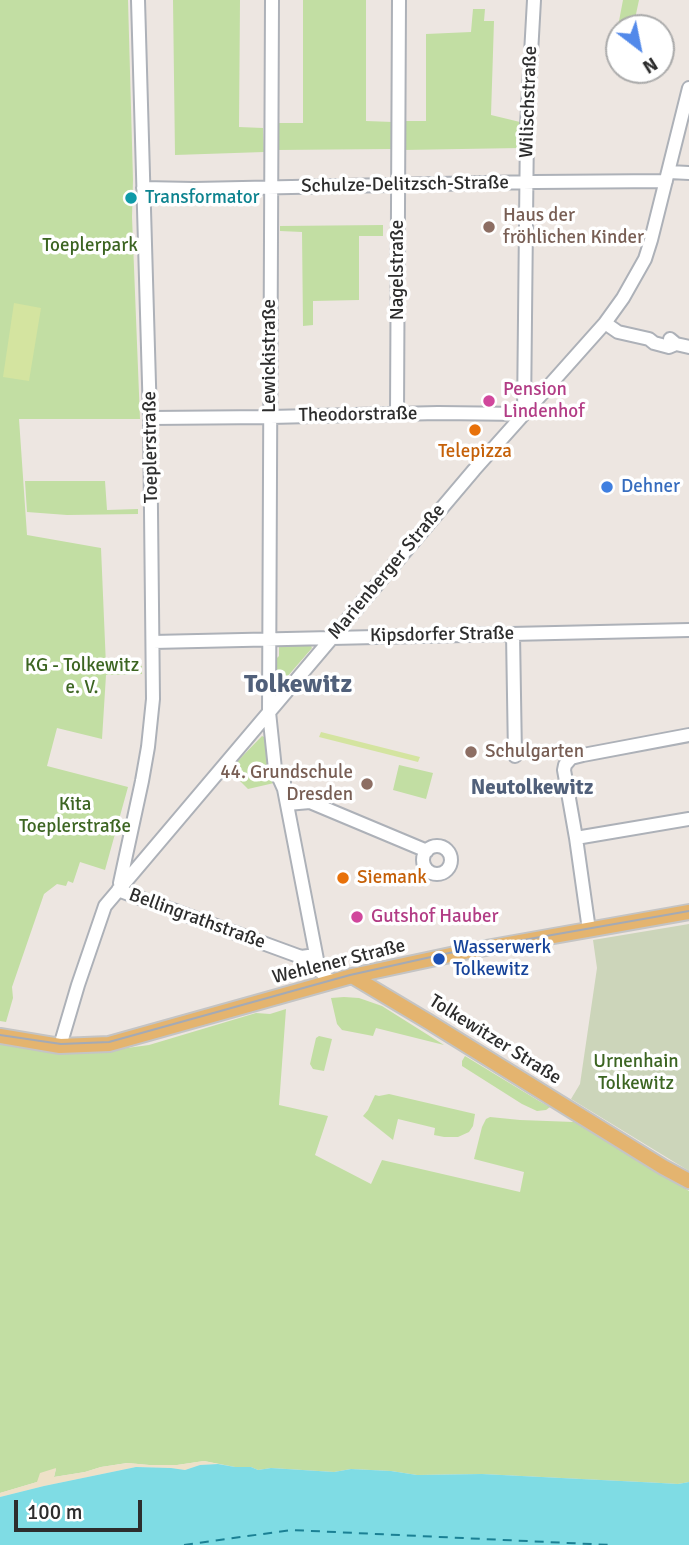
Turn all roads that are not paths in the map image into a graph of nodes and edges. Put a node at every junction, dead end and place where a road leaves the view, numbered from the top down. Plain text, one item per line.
1 (138, 0) edge
2 (272, 0) edge
3 (399, 0) edge
4 (534, 0) edge
5 (689, 88) edge
6 (689, 173) edge
7 (668, 176) junction
8 (526, 183) junction
9 (398, 186) junction
10 (143, 188) junction
11 (272, 188) junction
12 (605, 323) junction
13 (689, 347) edge
14 (397, 414) junction
15 (524, 414) junction
16 (270, 417) junction
17 (150, 418) junction
18 (689, 630) edge
19 (513, 634) junction
20 (332, 637) junction
21 (269, 639) junction
22 (153, 642) junction
23 (269, 712) junction
24 (689, 736) edge
25 (515, 756) dead end
26 (287, 804) junction
27 (689, 819) edge
28 (576, 838) junction
29 (427, 850) dead end
30 (118, 890) junction
31 (689, 912) edge
32 (589, 930) junction
33 (316, 955) junction
34 (352, 976) junction
35 (334, 980) junction
36 (0, 1036) edge
37 (60, 1046) junction
38 (689, 1181) edge

1 - 10 street, Toeplerstraße
2 - 11 street, Lewickistraße
3 - 9 street, Nagelstraße
4 - 8 street, Wilischstraße
5 - 7 street, Marienberger Straße
6 - 7 street, Schulze-Delitzsch-Straße
7 - 8 street, Schulze-Delitzsch-Straße
7 - 12 street, Marienberger Straße
8 - 9 street, Schulze-Delitzsch-Straße
8 - 15 street, Wilischstraße
9 - 11 street, Schulze-Delitzsch-Straße
9 - 14 street, Nagelstraße
10 - 11 street, Schulze-Delitzsch-Straße
10 - 17 street, Toeplerstraße
11 - 16 street, Lewickistraße
12 - 13 street
12 - 15 street, Marienberger Straße
14 - 15 street, Theodorstraße
14 - 16 street, Theodorstraße
15 - 20 street, Marienberger Straße
16 - 17 street, Theodorstraße
16 - 21 street, Lewickistraße
17 - 22 street, Toeplerstraße
18 - 19 street, Kipsdorfer Straße
19 - 20 street, Kipsdorfer Straße
19 - 25 street
20 - 21 street, Kipsdorfer Straße
20 - 23 street, Marienberger Straße
21 - 22 street, Kipsdorfer Straße
21 - 23 street, Lewickistraße
22 - 30 street, Toeplerstraße
23 - 26 street, Lewickistraße
23 - 30 street, Marienberger Straße
24 - 28 street
26 - 29 street
26 - 33 street, Lewickistraße
27 - 28 street
28 - 32 street
30 - 33 street, Bellingrathstraße
30 - 37 street, Marienberger Straße
31 - 32 main road, Wehlener Straße
32 - 34 main road, Wehlener Straße
33 - 35 street
34 - 35 main road, Wehlener Straße
34 - 38 main road, Tolkewitzer Straße
35 - 37 main road, Wehlener Straße
36 - 37 main road, Wehlener Straße

